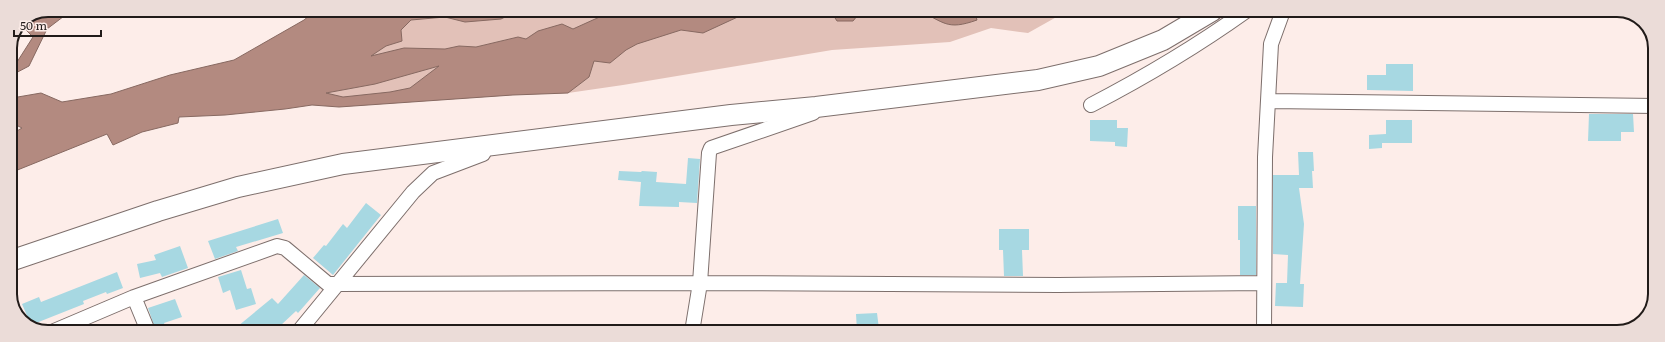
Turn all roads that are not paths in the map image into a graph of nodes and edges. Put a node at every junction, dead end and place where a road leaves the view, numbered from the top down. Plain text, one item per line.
1 (1201, 17) edge
2 (1237, 17) edge
3 (1281, 17) edge
4 (1268, 100) junction
5 (1091, 105) dead end
6 (1648, 106) edge
7 (816, 107) junction
8 (486, 147) junction
9 (17, 259) edge
10 (700, 283) junction
11 (1264, 283) junction
12 (336, 284) junction
13 (134, 297) junction
14 (68, 325) edge
15 (146, 325) edge
16 (304, 325) edge
17 (693, 325) edge
18 (1264, 325) edge

1 - 7 street
2 - 5 street
3 - 4 street
4 - 6 street
4 - 11 street
7 - 8 street
7 - 10 street
8 - 9 street
8 - 12 street
10 - 11 street
10 - 12 street
10 - 17 street
11 - 18 street
12 - 13 street
12 - 16 street
13 - 14 street
13 - 15 street

